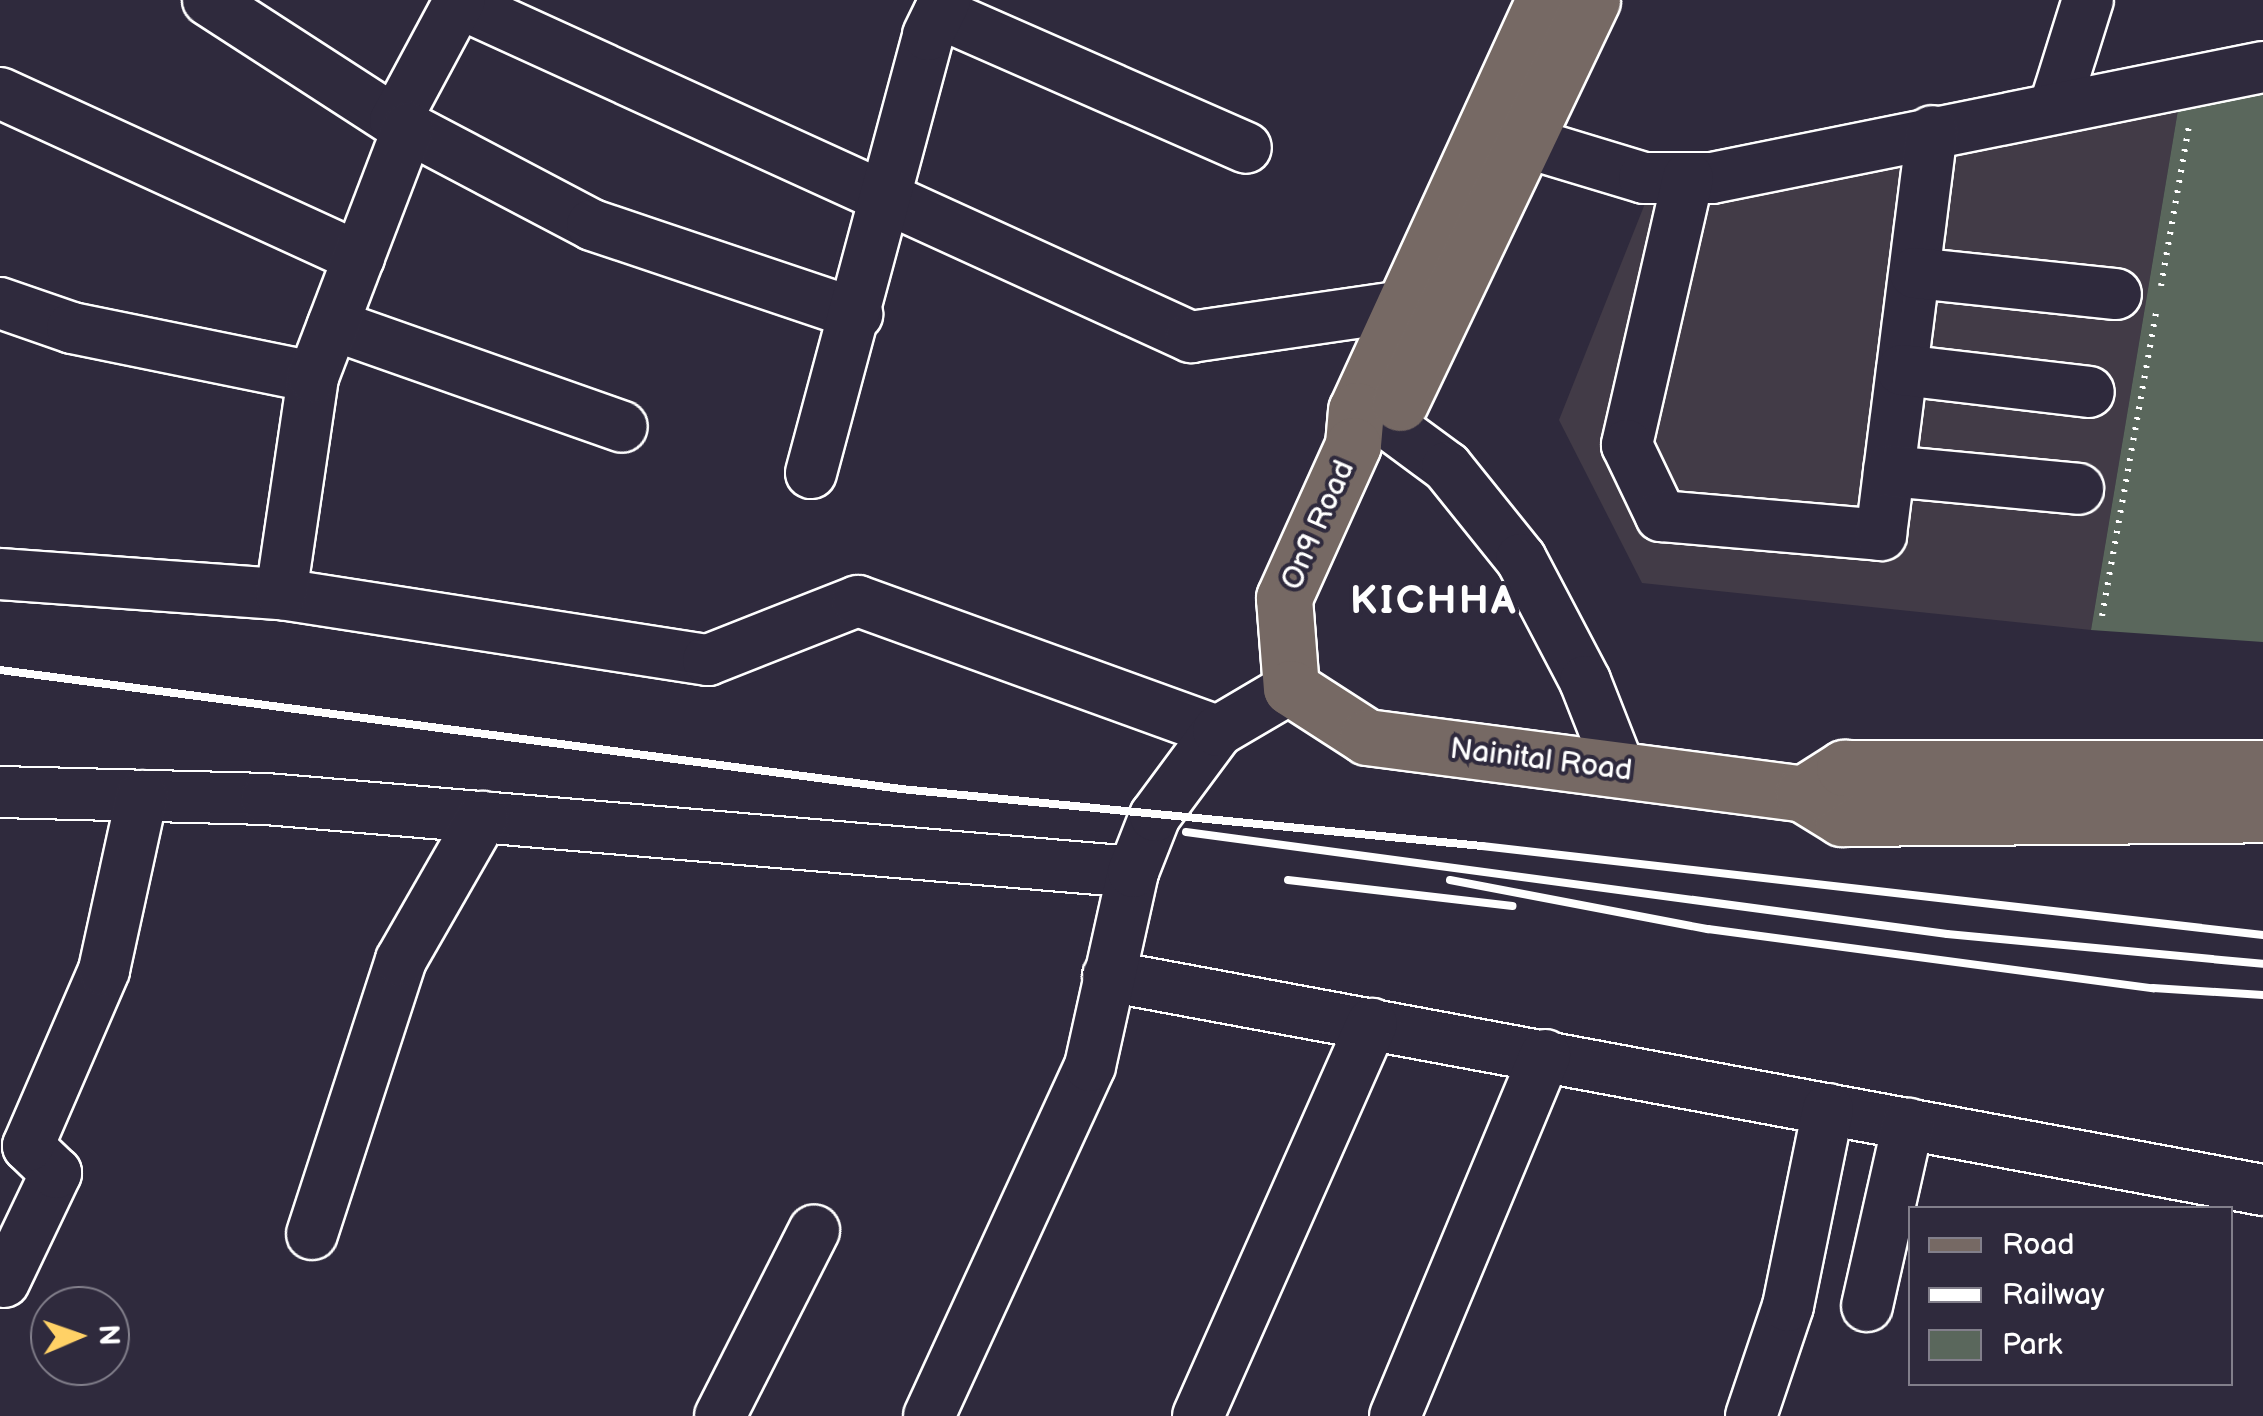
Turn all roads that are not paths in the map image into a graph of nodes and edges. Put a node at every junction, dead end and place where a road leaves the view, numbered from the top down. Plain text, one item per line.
1 (208, 0) edge
2 (1544, 0) edge
3 (1592, 0) edge
4 (2088, 0) edge
5 (460, 1) edge
6 (942, 7) edge
7 (2263, 67) edge
8 (0, 92) edge
9 (2055, 105) junction
10 (401, 124) junction
11 (1932, 131) junction
12 (1524, 142) junction
13 (1246, 148) dead end
14 (1688, 178) junction
15 (884, 196) junction
16 (359, 257) junction
17 (1914, 273) junction
18 (2116, 294) dead end
19 (0, 303) edge
20 (1403, 306) junction
21 (858, 314) junction
22 (333, 325) junction
23 (1902, 370) junction
24 (314, 377) junction
25 (2090, 392) dead end
26 (622, 427) dead end
27 (1371, 435) junction
28 (1889, 471) junction
29 (811, 473) dead end
30 (2078, 488) dead end
31 (0, 574) edge
32 (281, 594) junction
33 (1292, 688) junction
34 (1218, 731) junction
35 (2263, 768) edge
36 (1620, 770) junction
37 (0, 792) edge
38 (1803, 794) junction
39 (142, 796) junction
40 (2263, 814) edge
41 (483, 817) junction
42 (1134, 872) junction
43 (1108, 976) junction
44 (1372, 1024) junction
45 (1545, 1055) junction
46 (1828, 1109) junction
47 (1908, 1124) junction
48 (2263, 1190) edge
49 (814, 1230) dead end
50 (312, 1234) dead end
51 (4, 1282) dead end
52 (1866, 1306) dead end
53 (720, 1416) edge
54 (928, 1416) edge
55 (1198, 1416) edge
56 (1395, 1416) edge
57 (1751, 1416) edge

1 - 10 street
2 - 20 main road
3 - 12 main road, On9 Road
4 - 9 street
5 - 10 street
5 - 15 street
6 - 13 street
6 - 15 street
7 - 9 street
8 - 16 street
9 - 11 street
10 - 16 street
10 - 21 street
11 - 14 street
11 - 17 street
12 - 14 street
12 - 27 main road, On9 Road
14 - 28 street
15 - 20 street
15 - 21 street
16 - 22 street
17 - 18 street
17 - 23 street
19 - 24 street
20 - 27 main road
21 - 29 street
22 - 24 street
22 - 26 street
23 - 25 street
23 - 28 street
24 - 32 street
27 - 33 main road, On9 Road
27 - 36 street
28 - 30 street
31 - 32 street
32 - 34 street
33 - 34 street
33 - 36 main road, Nainital Road
34 - 42 street
35 - 38 main road
36 - 38 main road, Nainital Road
37 - 39 street
38 - 40 main road, Nainital Road
39 - 41 street
39 - 51 street
41 - 42 street
41 - 50 street
42 - 43 street
43 - 44 street
43 - 54 street
44 - 45 street
44 - 55 street
45 - 46 street
45 - 56 street
46 - 47 street
46 - 57 street
47 - 48 street
47 - 52 street
49 - 53 street

